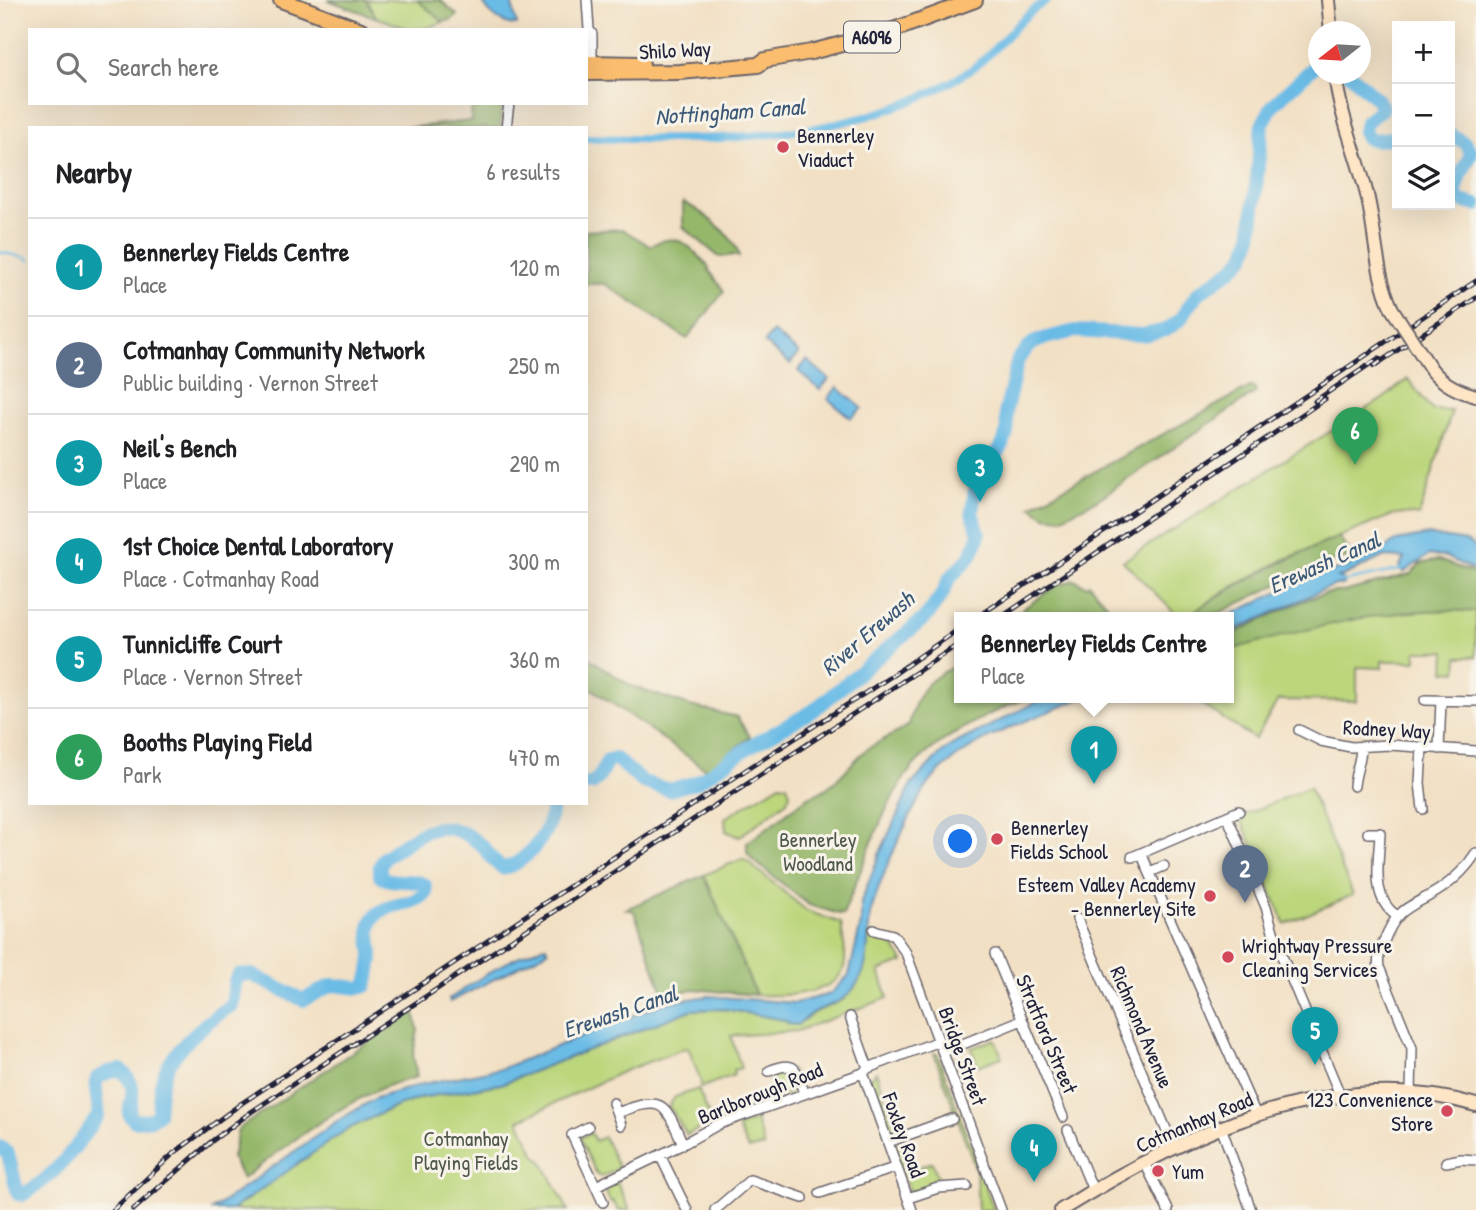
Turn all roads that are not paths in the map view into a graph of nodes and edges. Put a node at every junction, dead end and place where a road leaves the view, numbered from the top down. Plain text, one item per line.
1 (281, 0) edge
2 (587, 0) edge
3 (975, 0) edge
4 (1328, 0) edge
5 (1330, 21) edge
6 (356, 28) edge
7 (588, 28) edge
8 (588, 33) edge
9 (589, 68) edge
10 (1336, 84) edge
11 (509, 105) edge
12 (506, 126) edge
13 (1476, 396) edge
14 (1425, 700) dead end
15 (1441, 701) junction
16 (1476, 701) edge
17 (1299, 730) dead end
18 (1361, 747) junction
19 (1422, 748) junction
20 (1440, 749) junction
21 (1476, 751) edge
22 (1354, 787) dead end
23 (1423, 809) dead end
24 (1239, 811) dead end
25 (1227, 816) junction
26 (1368, 833) dead end
27 (1141, 853) junction
28 (1476, 853) edge
29 (1132, 857) dead end
30 (1164, 866) dead end
31 (1150, 872) junction
32 (1396, 916) junction
33 (1077, 919) dead end
34 (874, 930) dead end
35 (995, 954) dead end
36 (850, 1017) dead end
37 (1022, 1020) junction
38 (939, 1041) junction
39 (943, 1052) junction
40 (865, 1070) junction
41 (769, 1071) dead end
42 (804, 1093) junction
43 (1411, 1093) junction
44 (1341, 1097) junction
45 (613, 1103) dead end
46 (1476, 1105) edge
47 (617, 1113) junction
48 (1256, 1115) junction
49 (1063, 1117) dead end
50 (952, 1119) dead end
51 (621, 1125) dead end
52 (588, 1127) dead end
53 (1222, 1127) junction
54 (1068, 1130) dead end
55 (888, 1142) junction
56 (683, 1144) junction
57 (1174, 1148) junction
58 (660, 1155) junction
59 (1476, 1160) edge
60 (1446, 1162) dead end
61 (1145, 1163) junction
62 (897, 1167) junction
63 (596, 1186) junction
64 (967, 1186) dead end
65 (825, 1189) dead end
66 (1093, 1190) junction
67 (803, 1198) dead end
68 (908, 1198) junction
69 (603, 1202) dead end
70 (687, 1210) edge
71 (715, 1210) edge
72 (912, 1210) edge
73 (1001, 1210) edge
74 (1061, 1210) edge
75 (1168, 1210) edge
76 (1251, 1210) edge

1 - 6 main road
2 - 7 street
3 - 9 main road, Shilo Way / A6096
4 - 5 street
8 - 9 street
10 - 13 street, bridge
11 - 12 street
14 - 15 street
15 - 16 street
15 - 20 street
17 - 18 street, Rodney Way
18 - 19 street, Rodney Way
18 - 22 street
19 - 20 street, Rodney Way
19 - 23 street
20 - 21 street, Rodney Way
24 - 25 street
25 - 27 street
25 - 44 street
26 - 32 street
27 - 29 street
27 - 31 street
28 - 32 street
30 - 31 street
31 - 48 street
32 - 43 street
33 - 57 street, Richmond Avenue
34 - 38 street, Bridge Street
35 - 37 street, Stratford Street
36 - 40 street, Foxley Road
37 - 39 street
37 - 49 street, Stratford Street
38 - 39 street, Bridge Street
38 - 40 street, Barlborough Road
39 - 73 street, Bridge Street
40 - 42 street, Barlborough Road
40 - 55 street, Foxley Road
41 - 42 street
42 - 56 street, Barlborough Road
43 - 44 street, Cotmanhay Road
43 - 46 street, Cotmanhay Road
44 - 48 street, Cotmanhay Road
45 - 47 street
47 - 51 street
47 - 56 street
48 - 53 street, Cotmanhay Road
50 - 55 street
52 - 63 street
53 - 57 street, Cotmanhay Road
53 - 76 street
54 - 66 street
55 - 62 street, Foxley Road
56 - 58 street, Barlborough Road
57 - 61 street, Cotmanhay Road
58 - 63 street, Barlborough Road
58 - 70 street
59 - 60 street
61 - 66 street, Cotmanhay Road
61 - 75 street
62 - 65 street
62 - 68 street, Foxley Road
63 - 69 street
64 - 68 street
66 - 74 street, Cotmanhay Road
67 - 71 street
68 - 72 street, Foxley Road

